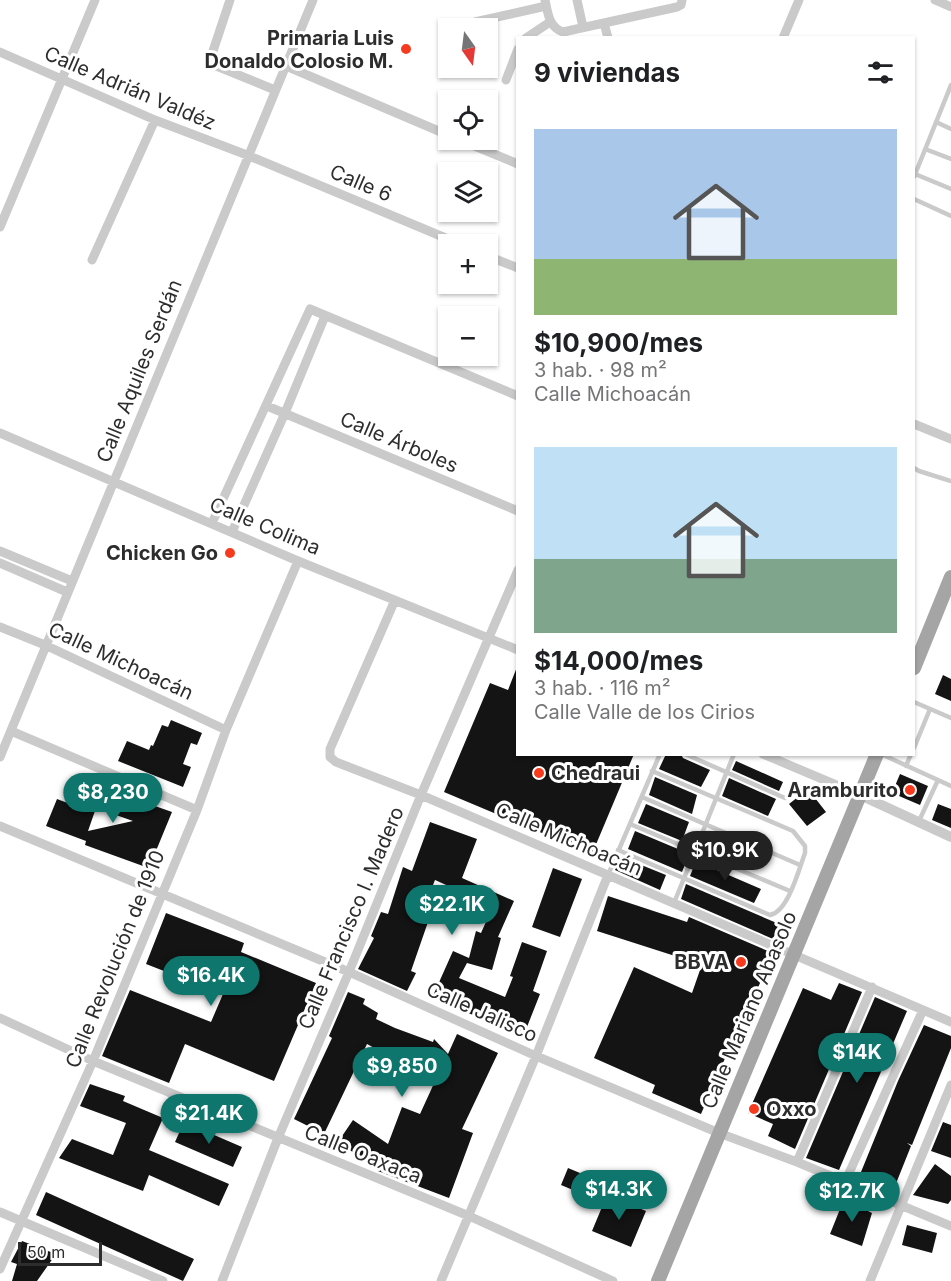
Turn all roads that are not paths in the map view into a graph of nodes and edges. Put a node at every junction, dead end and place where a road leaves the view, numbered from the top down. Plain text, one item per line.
1 (96, 0) edge
2 (230, 0) edge
3 (313, 0) edge
4 (577, 0) edge
5 (799, 0) edge
6 (935, 0) edge
7 (681, 2) edge
8 (546, 3) edge
9 (951, 7) edge
10 (491, 18) edge
11 (550, 22) junction
12 (604, 23) junction
13 (583, 27) junction
14 (529, 36) edge
15 (607, 36) edge
16 (784, 36) edge
17 (0, 52) edge
18 (516, 54) edge
19 (286, 66) junction
20 (63, 80) junction
21 (506, 80) dead end
22 (951, 85) edge
23 (275, 90) junction
24 (948, 99) edge
25 (155, 120) junction
26 (936, 122) junction
27 (951, 129) edge
28 (438, 131) edge
29 (925, 149) junction
30 (484, 150) edge
31 (247, 155) junction
32 (951, 159) edge
33 (516, 163) edge
34 (915, 174) edge
35 (915, 176) edge
36 (951, 189) edge
37 (915, 200) edge
38 (951, 216) edge
39 (0, 227) edge
40 (438, 235) edge
41 (92, 260) dead end
42 (498, 260) edge
43 (516, 267) edge
44 (325, 316) junction
45 (516, 395) edge
46 (267, 406) junction
47 (285, 413) junction
48 (915, 424) edge
49 (0, 433) edge
50 (951, 439) edge
51 (915, 470) edge
52 (951, 481) edge
53 (112, 482) junction
54 (516, 510) edge
55 (212, 523) junction
56 (232, 532) junction
57 (0, 551) edge
58 (298, 561) junction
59 (0, 562) edge
60 (516, 574) edge
61 (951, 578) edge
62 (72, 581) junction
63 (67, 592) junction
64 (395, 600) junction
65 (0, 627) edge
66 (488, 637) junction
67 (45, 645) junction
68 (516, 649) edge
69 (915, 666) edge
70 (915, 702) edge
71 (930, 709) junction
72 (951, 718) edge
73 (226, 730) junction
74 (11, 731) junction
75 (915, 746) edge
76 (659, 756) edge
77 (691, 756) edge
78 (733, 756) edge
79 (769, 756) edge
80 (878, 756) edge
81 (884, 756) edge
82 (910, 756) edge
83 (0, 757) edge
84 (906, 766) junction
85 (652, 771) junction
86 (727, 772) junction
87 (938, 780) junction
88 (951, 786) edge
89 (421, 795) junction
90 (860, 795) junction
91 (642, 797) junction
92 (716, 798) junction
93 (785, 798) dead end
94 (196, 810) junction
95 (918, 822) junction
96 (630, 824) junction
97 (0, 825) edge
98 (705, 826) junction
99 (951, 837) edge
100 (618, 850) junction
101 (695, 852) junction
102 (800, 866) junction
103 (608, 875) junction
104 (683, 879) junction
105 (790, 891) junction
106 (161, 894) junction
107 (674, 903) junction
108 (794, 954) junction
109 (350, 972) junction
110 (872, 987) junction
111 (922, 1010) junction
112 (0, 1018) edge
113 (951, 1022) edge
114 (536, 1056) junction
115 (93, 1061) junction
116 (951, 1085) edge
117 (719, 1133) junction
118 (278, 1138) junction
119 (797, 1162) junction
120 (845, 1182) junction
121 (902, 1206) junction
122 (0, 1212) edge
123 (469, 1216) junction
124 (20, 1220) junction
125 (951, 1227) edge
126 (0, 1269) edge
127 (163, 1281) edge
128 (222, 1281) edge
129 (441, 1281) edge
130 (613, 1281) edge
131 (658, 1281) edge
132 (870, 1281) edge

1 - 20 street
2 - 23 street
3 - 19 street, Calle Aquiles Serdán
4 - 13 street
5 - 16 street
6 - 9 street
7 - 12 street
8 - 10 street
8 - 11 street
11 - 13 street
11 - 14 street
12 - 13 street
12 - 15 street
17 - 20 street, Calle Adrián Valdéz
18 - 21 street
19 - 23 street, Calle Aquiles Serdán
19 - 28 street
20 - 25 street, Calle Adrián Valdéz
20 - 39 street
22 - 24 lane
23 - 31 street, Calle Aquiles Serdán
24 - 26 lane
25 - 31 street, Calle Adrián Valdéz
25 - 41 street
26 - 27 lane
26 - 29 lane
29 - 32 lane
29 - 34 lane
30 - 33 street
31 - 40 street, Calle 6
31 - 53 street, Calle Aquiles Serdán
35 - 36 lane
37 - 38 lane
42 - 43 street
44 - 45 street
44 - 46 street
44 - 47 street
46 - 47 street, Calle Árboles
46 - 55 street
47 - 54 street, Calle Árboles
47 - 56 street
48 - 50 street
49 - 53 street, Calle Colima
51 - 52 lane
53 - 55 street, Calle Colima
53 - 62 street, Calle Aquiles Serdán
55 - 56 street, Calle Colima
56 - 58 street, Calle Colima
57 - 62 street
58 - 64 street, Calle Colima
58 - 73 street, Calle Revolución de 1910
59 - 63 street
60 - 66 street, Calle Francisco I. Madero
61 - 69 main road
62 - 63 street, Calle Aquiles Serdán
63 - 67 street, Calle Aquiles Serdán
64 - 66 street, Calle Colima
64 - 89 street, Calle Michoacán
65 - 67 street, Calle Michoacán
66 - 68 street, Calle Colima
66 - 89 street, Calle Francisco I. Madero
67 - 73 street, Calle Michoacán
67 - 74 street, Calle Aquiles Serdán
70 - 71 lane
71 - 72 lane
71 - 75 lane
73 - 94 street, Calle Revolución de 1910
74 - 83 street, Calle Aquiles Serdán
74 - 94 street
76 - 85 lane
77 - 86 lane
78 - 86 lane
79 - 90 street
80 - 90 main road, Calle Mariano Abasolo
81 - 84 lane
82 - 84 lane
84 - 87 lane
85 - 91 lane
85 - 92 lane
86 - 92 lane
86 - 93 lane
87 - 88 lane
87 - 95 lane
89 - 103 street, Calle Michoacán
89 - 109 street, Calle Francisco I. Madero
90 - 95 street
90 - 108 main road, Calle Mariano Abasolo
91 - 96 lane
91 - 98 lane
92 - 98 lane
92 - 102 lane
94 - 106 street, Calle Revolución de 1910
95 - 99 street
96 - 100 lane
96 - 101 lane
97 - 106 street, Calle Jalisco
98 - 101 lane
98 - 102 lane
100 - 103 lane
100 - 104 lane
101 - 104 lane
101 - 105 lane
102 - 105 lane
103 - 107 street, Calle Michoacán
103 - 114 street
104 - 105 lane
104 - 107 lane
106 - 109 street, Calle Jalisco
106 - 115 street, Calle Revolución de 1910
107 - 108 street, Calle Michoacán
108 - 110 street, Calle Michoacán
108 - 117 main road, Calle Mariano Abasolo
109 - 114 street, Calle Jalisco
109 - 118 street, Calle Francisco I. Madero
110 - 111 street, Calle Michoacán
110 - 119 street
111 - 113 street, Calle Michoacán
111 - 120 street
112 - 115 street, Calle Oaxaca
114 - 117 street, Calle Jalisco
114 - 123 street
115 - 118 street, Calle Oaxaca
115 - 124 street, Calle Revolución de 1910
116 - 121 street
117 - 119 street, Calle Jalisco
117 - 131 main road, Calle Mariano Abasolo
118 - 123 street, Calle Oaxaca
118 - 128 street, Calle Francisco I. Madero
119 - 120 street, Calle Jalisco
120 - 121 street, Calle Jalisco
121 - 125 street, Calle Jalisco
121 - 132 street
122 - 124 street
123 - 129 street
123 - 130 street, Calle Oaxaca
124 - 126 street, Calle Revolución de 1910
124 - 127 street

